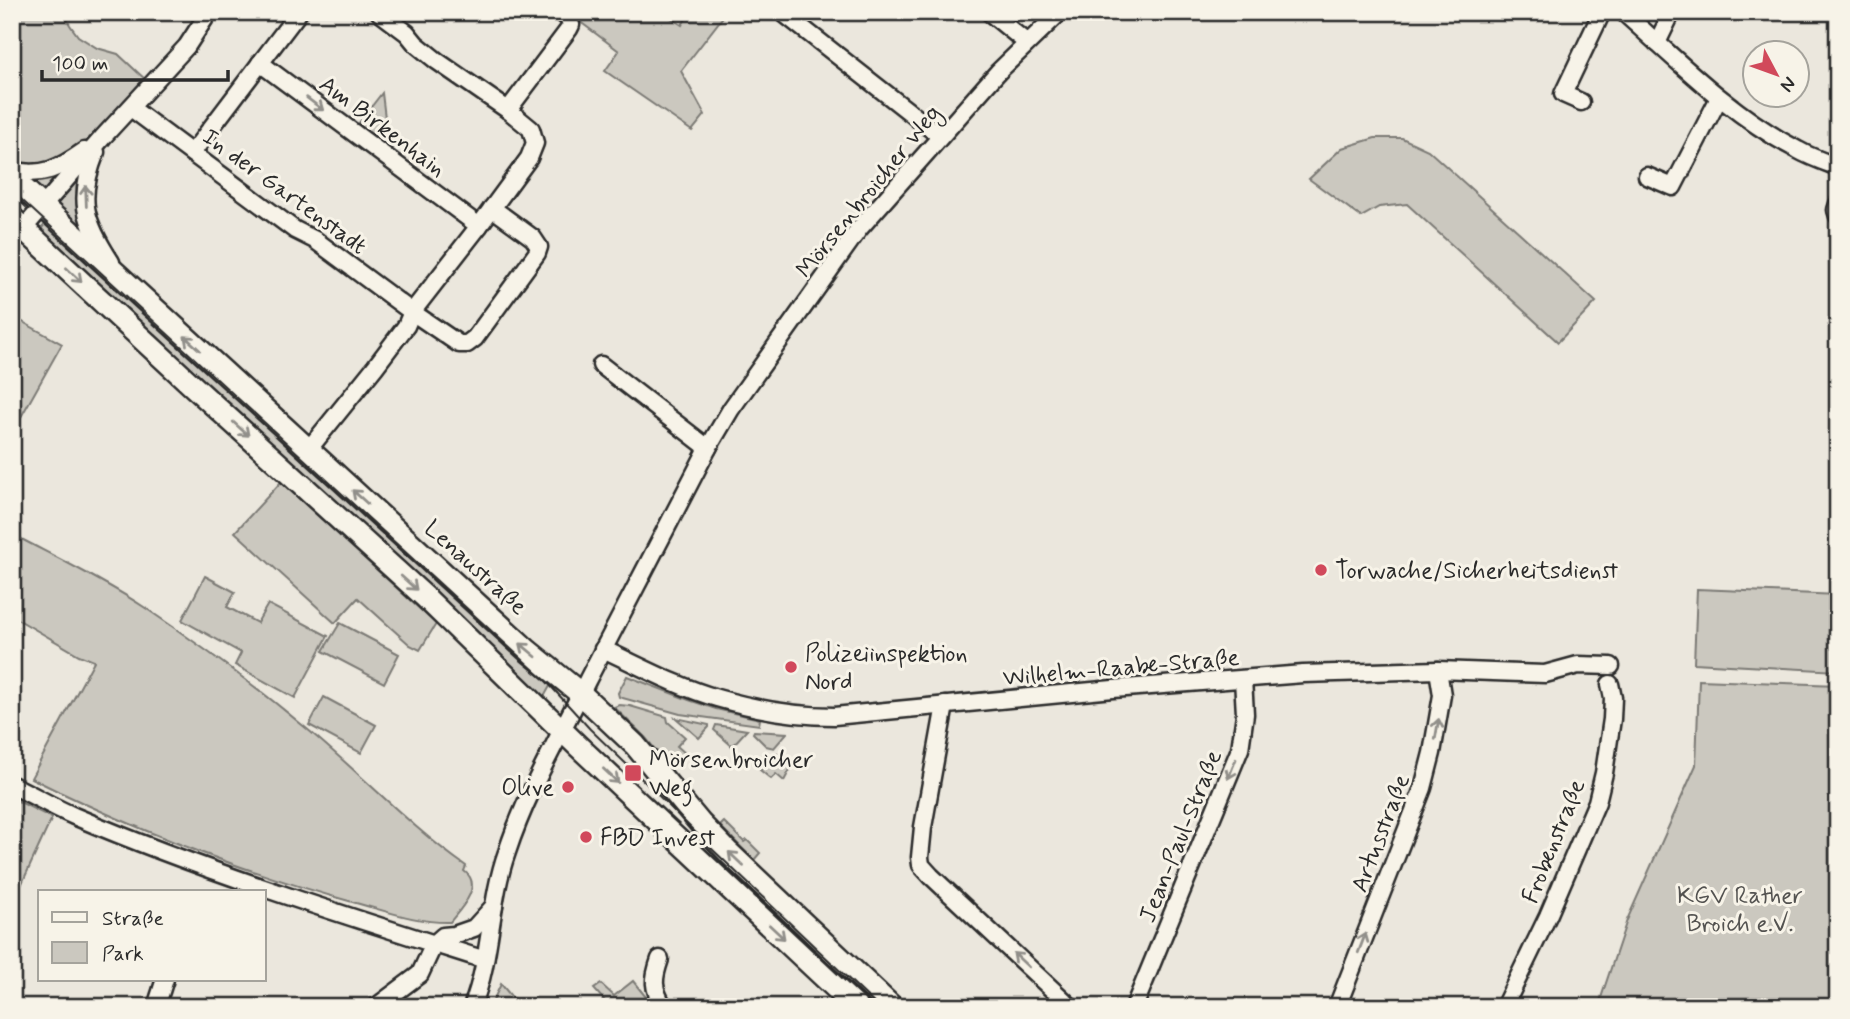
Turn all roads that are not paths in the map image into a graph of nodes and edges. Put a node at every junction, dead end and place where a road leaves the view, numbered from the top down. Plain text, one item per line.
1 (209, 12) edge
2 (299, 12) edge
3 (379, 12) edge
4 (561, 12) edge
5 (782, 12) edge
6 (989, 12) edge
7 (1060, 12) edge
8 (1602, 12) edge
9 (1623, 12) edge
10 (1672, 12) edge
11 (1027, 43) junction
12 (1657, 43) junction
13 (260, 63) junction
14 (1719, 98) junction
15 (1581, 102) dead end
16 (131, 108) junction
17 (508, 110) junction
18 (940, 136) junction
19 (103, 137) junction
20 (192, 153) junction
21 (1838, 167) edge
22 (12, 170) edge
23 (1647, 176) dead end
24 (12, 178) edge
25 (1838, 204) edge
26 (44, 206) junction
27 (492, 208) junction
28 (1838, 216) edge
29 (18, 223) edge
30 (479, 226) junction
31 (122, 279) junction
32 (412, 312) junction
33 (601, 365) dead end
34 (708, 448) junction
35 (308, 450) junction
36 (603, 649) junction
37 (1611, 666) dead end
38 (1438, 670) junction
39 (1243, 679) junction
40 (1610, 684) dead end
41 (580, 694) junction
42 (945, 705) junction
43 (561, 730) junction
44 (12, 785) edge
45 (494, 906) junction
46 (434, 944) junction
47 (660, 959) dead end
48 (485, 960) junction
49 (164, 981) edge
50 (156, 1007) edge
51 (376, 1007) edge
52 (472, 1007) edge
53 (664, 1007) edge
54 (856, 1007) edge
55 (892, 1007) edge
56 (1070, 1007) edge
57 (1134, 1007) edge
58 (1337, 1007) edge
59 (1504, 1007) edge

1 - 16 street
2 - 13 street
3 - 17 street
4 - 17 street
5 - 18 street
6 - 11 street
7 - 11 street, Mörsenbroicher Weg
8 - 15 street
9 - 12 street
10 - 12 street
11 - 18 street, Mörsenbroicher Weg
12 - 14 street
13 - 20 street
13 -> 30 street, Am Birkenhain
14 - 21 street
14 - 23 street
16 - 19 street
16 - 20 street, In der Gartenstadt
17 - 27 street
18 - 34 street, Mörsenbroicher Weg
19 - 22 street
19 - 26 street
31 -> 19 street
20 - 32 street, In der Gartenstadt
24 - 26 main road, Lenaustraße
25 - 28 street
26 - 29 street
26 - 31 main road, Lenaustraße
27 - 30 street
27 - 32 street, In der Gartenstadt
29 -> 43 main road
30 - 32 street
35 -> 31 main road, Lenaustraße
32 - 35 street
33 - 34 street
34 - 36 street, Mörsenbroicher Weg
41 -> 35 main road, Lenaustraße
36 - 41 street, Mörsenbroicher Weg
36 - 42 street, Wilhelm-Raabe-Straße
37 - 38 street, Wilhelm-Raabe-Straße
38 - 39 street, Wilhelm-Raabe-Straße
58 -> 38 street, Artusstraße
39 - 42 street, Wilhelm-Raabe-Straße
39 -> 57 street, Jean-Paul-Straße
40 - 59 street, Frobenstraße
41 - 43 street, Mörsenbroicher Weg
55 -> 41 main road, Lenaustraße
56 -> 42 street
43 - 45 street, Mörsenbroicher Weg
43 -> 54 main road
44 - 46 street
45 - 46 street
45 - 48 street, Mörsenbroicher Weg
46 - 48 street
46 - 51 street
47 - 53 street
48 - 52 street, Mörsenbroicher Weg
49 - 50 street

